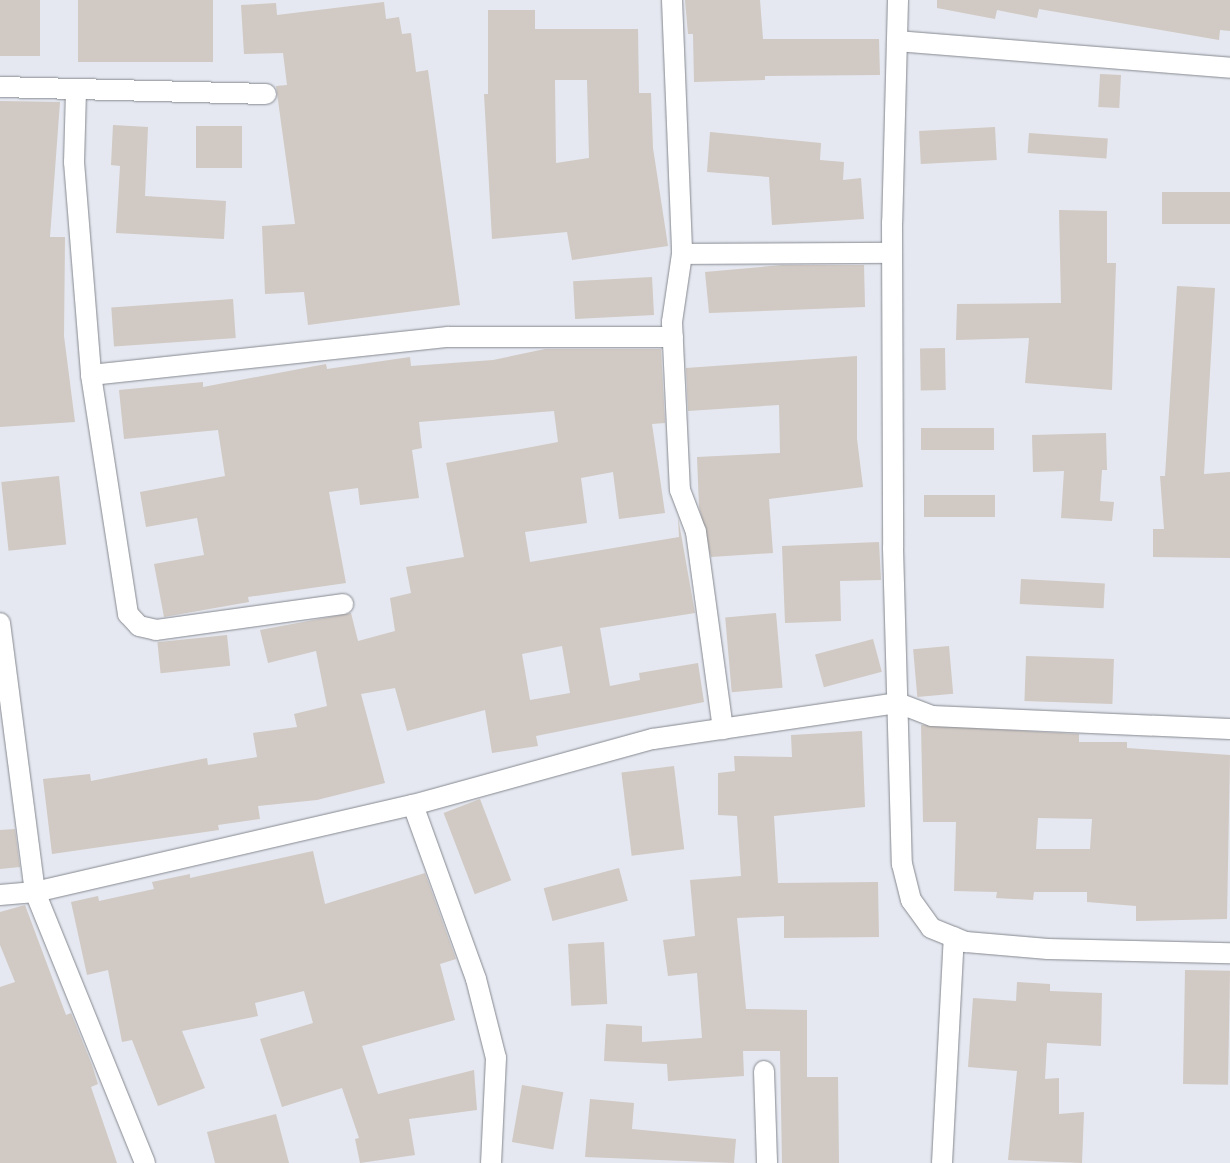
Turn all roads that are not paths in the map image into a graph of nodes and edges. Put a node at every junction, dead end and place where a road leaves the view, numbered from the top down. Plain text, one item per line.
1 (672, 0) edge
2 (898, 0) edge
3 (897, 41) junction
4 (1230, 68) edge
5 (0, 87) edge
6 (76, 91) junction
7 (266, 94) dead end
8 (892, 253) junction
9 (682, 254) junction
10 (673, 337) junction
11 (91, 375) junction
12 (343, 604) dead end
13 (0, 622) edge
14 (898, 703) junction
15 (723, 729) junction
16 (1230, 729) edge
17 (413, 805) junction
18 (35, 892) junction
19 (0, 895) edge
20 (954, 937) junction
21 (1230, 953) edge
22 (764, 1071) dead end
23 (145, 1163) edge
24 (491, 1163) edge
25 (767, 1163) edge
26 (942, 1163) edge

1 - 9 street
2 - 3 street
3 - 4 street
3 - 8 street
5 - 6 street
6 - 7 street
6 - 11 street
8 - 9 street
8 - 14 street
9 - 10 street
10 - 11 street
10 - 15 street
11 - 12 street
13 - 18 street
14 - 15 street
14 - 16 street
14 - 20 street
15 - 17 street
17 - 18 street
17 - 24 street
18 - 19 street
18 - 23 street
20 - 21 street
20 - 26 street
22 - 25 street

